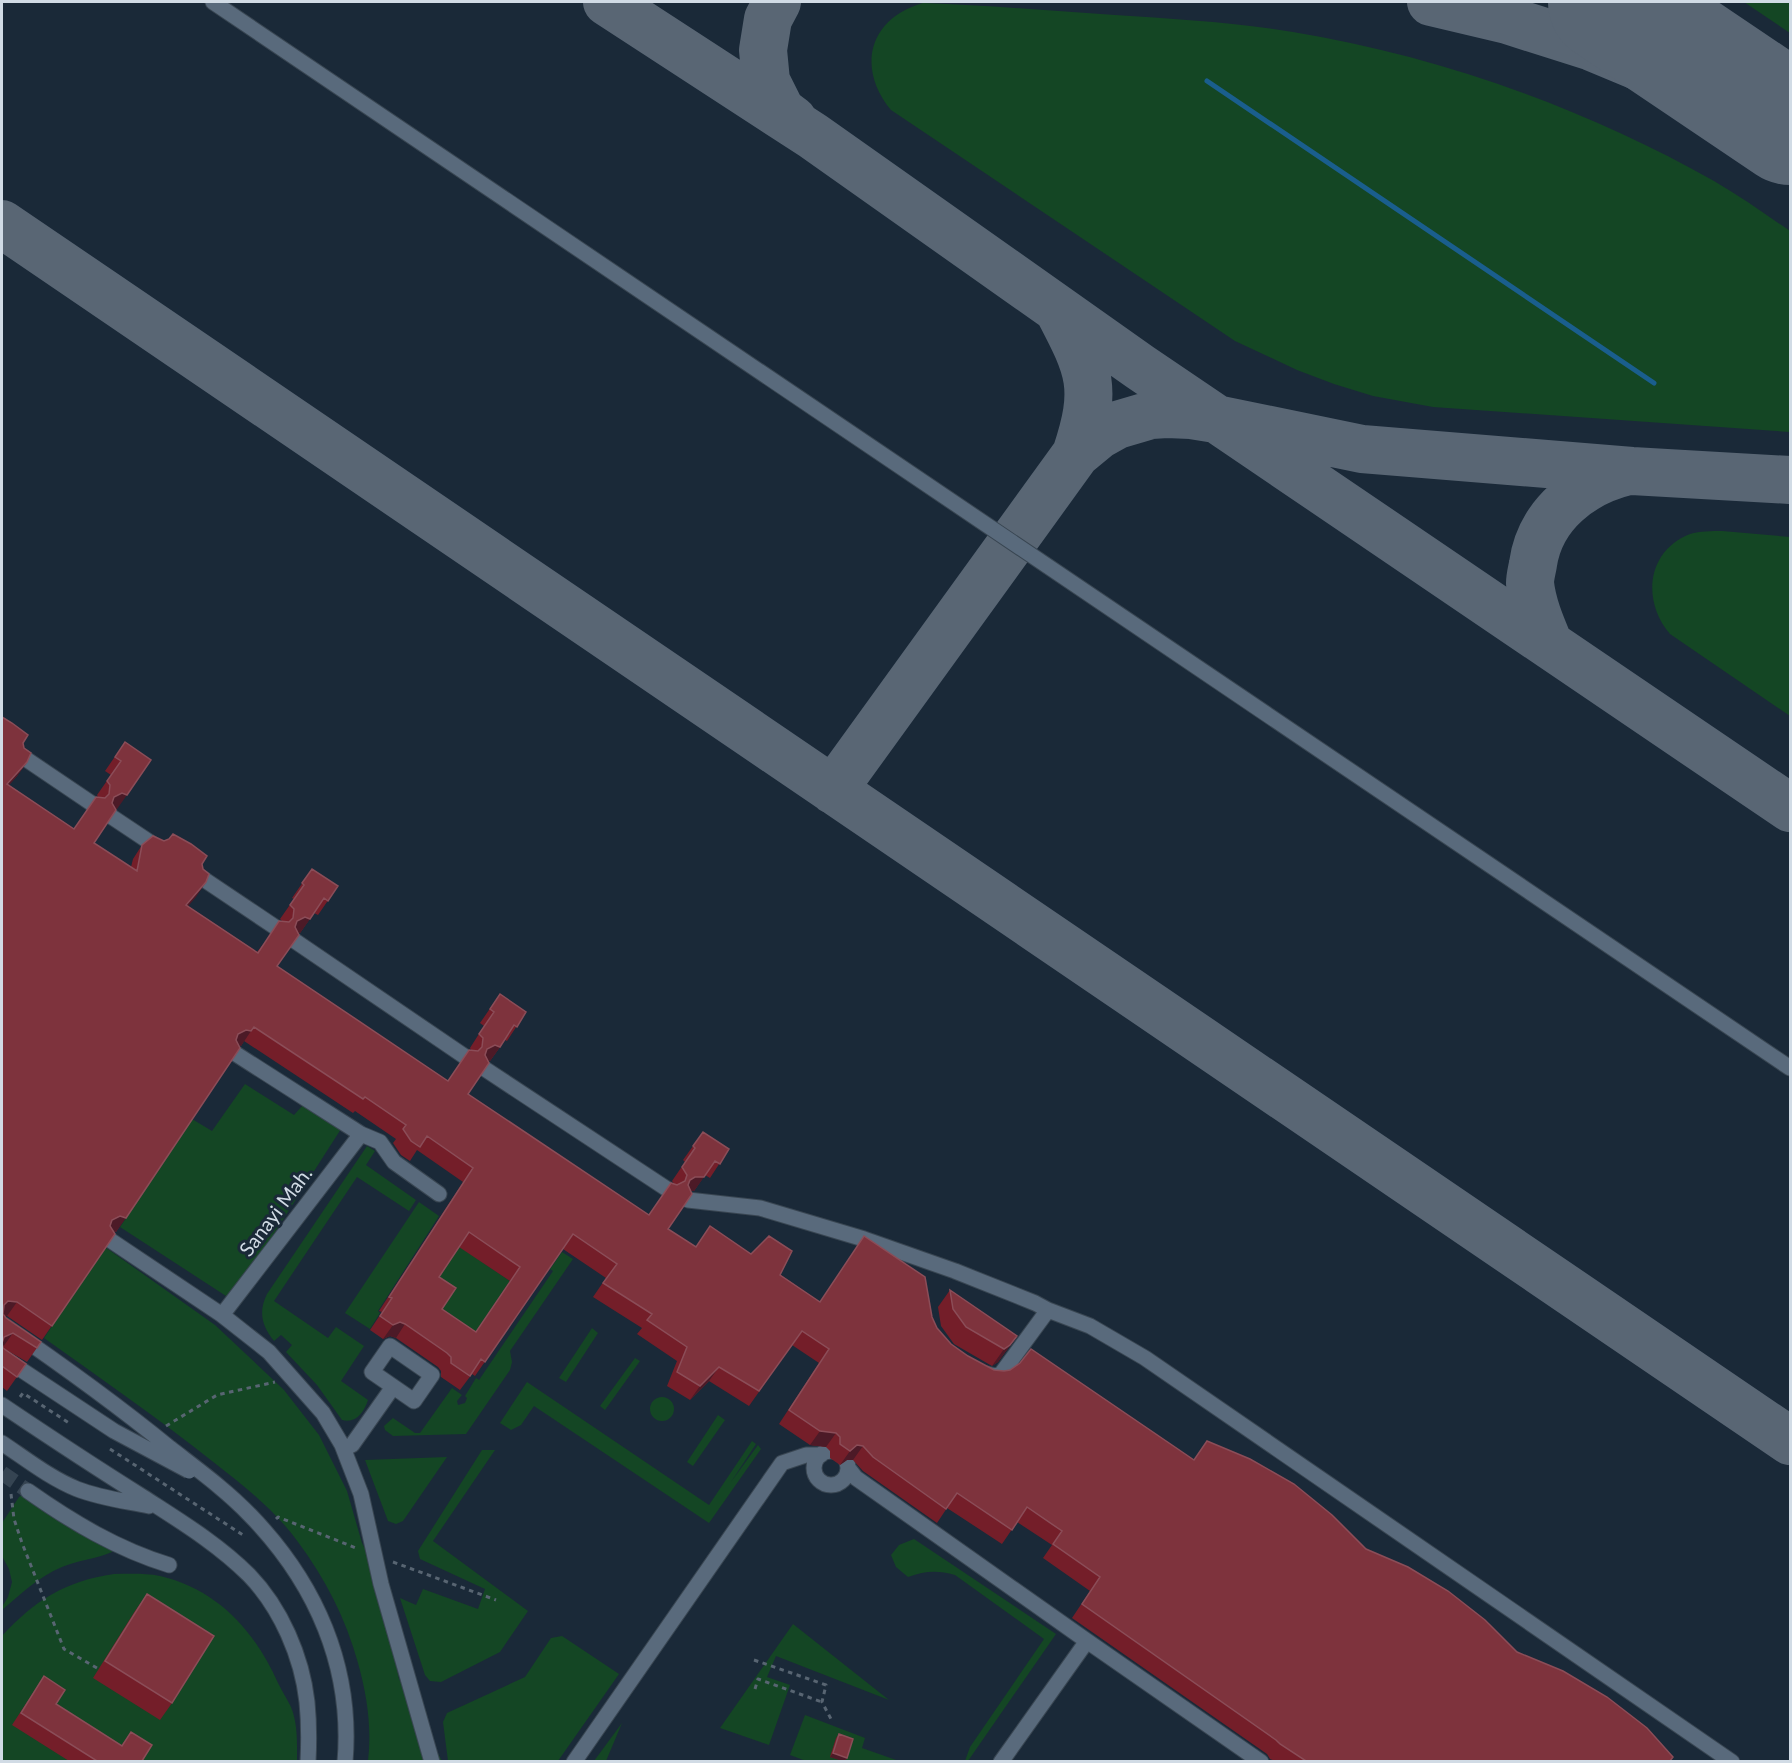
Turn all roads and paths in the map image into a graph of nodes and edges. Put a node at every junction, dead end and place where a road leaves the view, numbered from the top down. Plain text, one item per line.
1 (213, 2) edge
2 (23, 757) edge
3 (91, 803) edge
4 (112, 817) edge
5 (154, 845) edge
6 (202, 878) edge
7 (275, 927) edge
8 (295, 941) edge
9 (236, 1053) edge
10 (464, 1056) edge
11 (1791, 1068) edge
12 (485, 1069) edge
13 (361, 1134) junction
14 (667, 1189) edge
15 (440, 1194) dead end
16 (688, 1200) edge
17 (110, 1240) edge
18 (1048, 1310) junction
19 (222, 1315) junction
20 (2, 1324) edge
21 (2, 1357) edge
22 (971, 1365) edge
23 (292, 1378) junction
24 (393, 1386) dead end
25 (6, 1408) edge
26 (70, 1424) dead end
27 (157, 1431) dead end
28 (2, 1443) edge
29 (352, 1445) dead end
30 (108, 1448) dead end
31 (128, 1448) dead end
32 (118, 1454) junction
33 (820, 1455) junction
34 (849, 1469) junction
35 (218, 1486) junction
36 (28, 1491) tunnel mouth
37 (158, 1507) junction
38 (14, 1519) dead end
39 (255, 1542) dead end
40 (169, 1565) dead end
41 (457, 1587) dead end
42 (496, 1600) dead end
43 (1087, 1641) junction
44 (754, 1660) dead end
45 (97, 1668) dead end
46 (755, 1689) dead end
47 (822, 1702) junction
48 (831, 1719) dead end
49 (427, 1745) junction
50 (582, 1755) edge
51 (308, 1761) edge
52 (345, 1761) edge
53 (422, 1761) edge
54 (432, 1761) edge
55 (574, 1761) edge
56 (1001, 1761) edge
57 (1261, 1761) edge
58 (1732, 1761) edge

1 - 11 street
2 - 3 street
4 - 5 street
6 - 7 street
8 - 10 street
9 - 13 street
12 - 14 street
13 - 15 street
13 - 19 street, Sanayi Mah.
16 - 18 street
17 - 19 street
18 - 22 street
18 - 58 street
19 - 23 street
20 - 35 street, bridge
21 - 35 street, bridge
23 - 27 path
23 - 49 street
24 - 29 street
25 - 26 path
25 - 37 street
28 - 37 street
30 - 32 path
31 - 32 path
32 - 39 path
33 - 34 street
33 - 34 street
33 - 50 street
34 - 43 street
35 - 52 street, bridge
36 - 40 street
37 - 51 street
38 - 45 path
41 - 42 path
43 - 56 street
43 - 57 street
44 - 47 path
46 - 47 path
47 - 48 path
49 - 53 street
49 - 54 street
50 - 55 street

